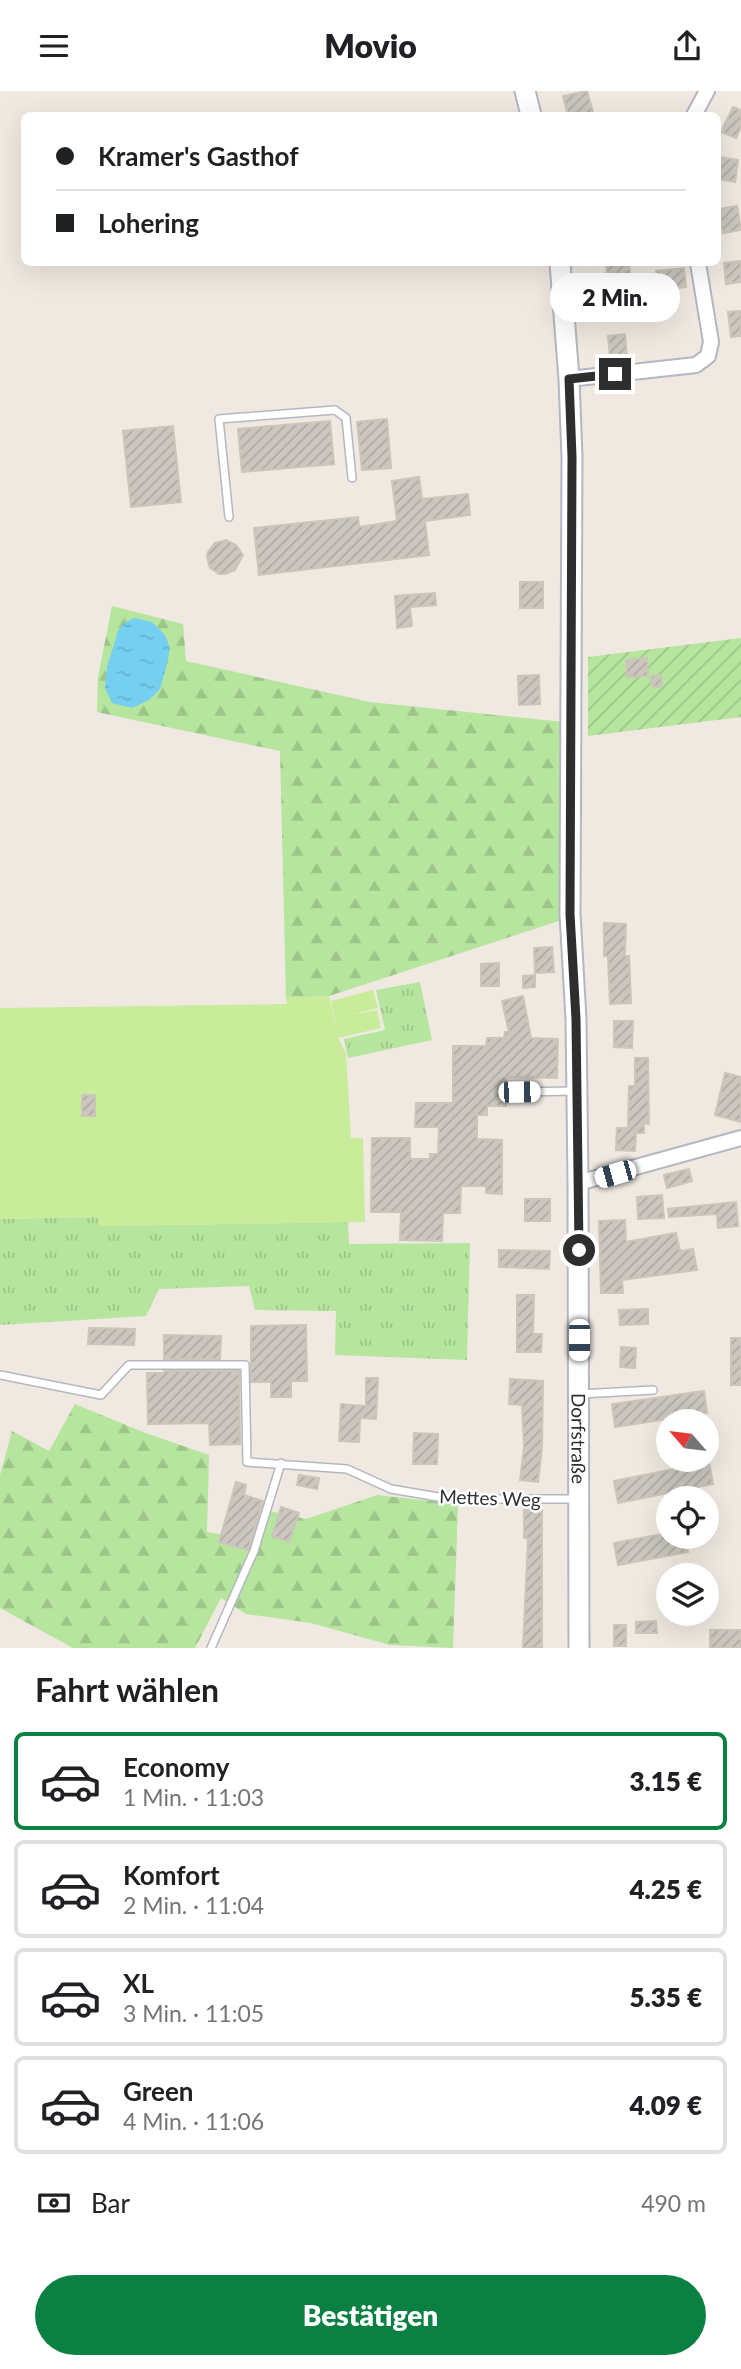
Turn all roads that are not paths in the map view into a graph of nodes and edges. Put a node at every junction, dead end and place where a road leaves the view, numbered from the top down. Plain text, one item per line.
1 (525, 91) edge
2 (707, 91) edge
3 (530, 112) edge
4 (696, 112) edge
5 (560, 266) edge
6 (698, 266) edge
7 (569, 379) junction
8 (352, 478) dead end
9 (229, 517) dead end
10 (577, 1091) junction
11 (519, 1092) dead end
12 (741, 1138) edge
13 (578, 1183) junction
14 (0, 1375) edge
15 (653, 1390) dead end
16 (579, 1394) junction
17 (281, 1463) junction
18 (579, 1499) junction
19 (211, 1648) edge
20 (579, 1648) edge

1 - 3 street
2 - 4 street
5 - 7 street, Dorfstraße
6 - 7 street
7 - 10 street, Dorfstraße
8 - 9 lane
10 - 11 lane
10 - 13 street, Dorfstraße
12 - 13 street
13 - 16 street, Dorfstraße
14 - 17 lane, Mettes Weg
15 - 16 lane
16 - 18 street, Dorfstraße
17 - 18 lane, Mettes Weg
17 - 19 lane
18 - 20 street, Dorfstraße

